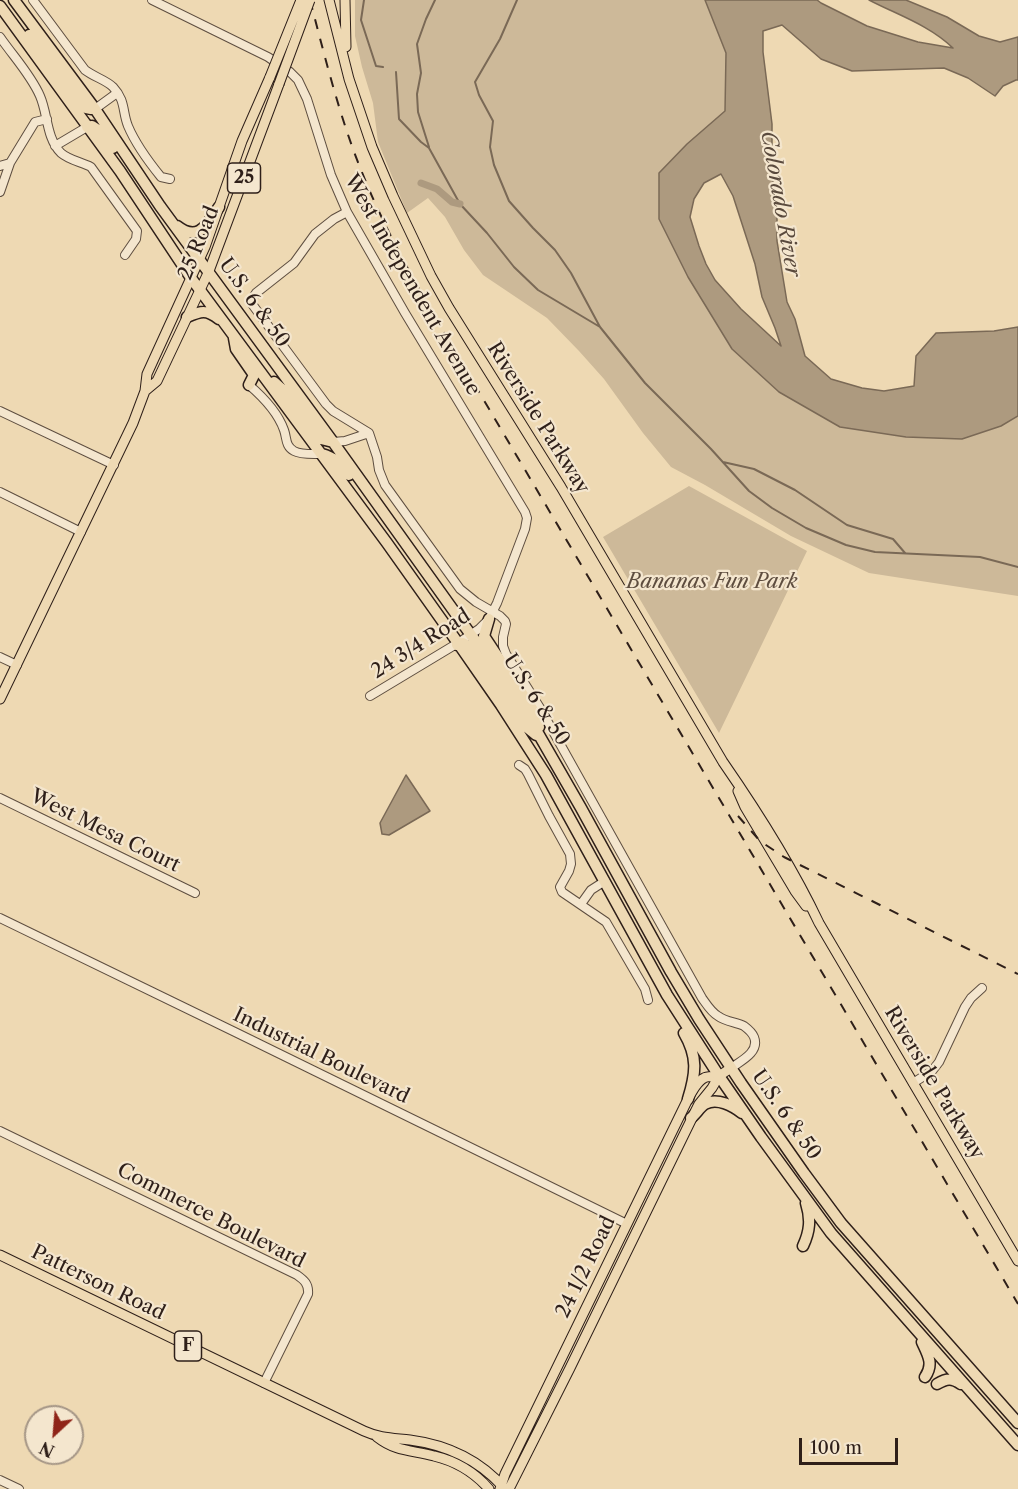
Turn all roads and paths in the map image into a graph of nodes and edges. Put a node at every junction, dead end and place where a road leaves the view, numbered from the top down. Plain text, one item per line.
1 (14, 0) edge
2 (33, 0) edge
3 (152, 0) edge
4 (301, 0) edge
5 (310, 0) edge
6 (329, 0) edge
7 (345, 0) edge
8 (2, 8) edge
9 (0, 37) edge
10 (350, 79) junction
11 (117, 93) junction
12 (94, 109) junction
13 (47, 119) junction
14 (87, 127) junction
15 (56, 146) junction
16 (10, 163) junction
17 (0, 166) edge
18 (141, 177) junction
19 (170, 179) dead end
20 (0, 192) edge
21 (160, 206) junction
22 (219, 207) junction
23 (347, 212) junction
24 (125, 255) dead end
25 (200, 259) junction
26 (209, 271) junction
27 (191, 278) junction
28 (200, 289) junction
29 (187, 318) junction
30 (231, 331) junction
31 (261, 372) junction
32 (249, 385) joint
33 (145, 391) junction
34 (0, 411) edge
35 (369, 433) junction
36 (333, 442) junction
37 (322, 454) junction
38 (114, 465) junction
39 (0, 492) edge
40 (527, 518) joint
41 (81, 532) junction
42 (406, 543) junction
43 (491, 616) junction
44 (471, 635) junction
45 (457, 645) junction
46 (0, 657) edge
47 (17, 665) junction
48 (370, 696) dead end
49 (0, 699) edge
50 (543, 741) junction
51 (519, 765) dead end
52 (0, 798) edge
53 (605, 881) junction
54 (195, 893) dead end
55 (581, 904) junction
56 (0, 918) edge
57 (671, 972) junction
58 (982, 988) dead end
59 (667, 995) junction
60 (648, 1000) dead end
61 (730, 1068) junction
62 (719, 1076) junction
63 (913, 1083) junction
64 (688, 1099) junction
65 (747, 1117) junction
66 (692, 1118) junction
67 (0, 1131) edge
68 (645, 1188) junction
69 (801, 1192) junction
70 (627, 1224) junction
71 (636, 1232) junction
72 (803, 1246) dead end
73 (0, 1256) edge
74 (1018, 1261) edge
75 (617, 1272) junction
76 (915, 1328) junction
77 (925, 1377) dead end
78 (264, 1383) junction
79 (938, 1384) dead end
80 (971, 1392) junction
81 (1018, 1423) edge
82 (376, 1436) junction
83 (1018, 1445) edge
84 (0, 1480) edge
85 (504, 1488) edge
86 (19, 1489) edge
87 (489, 1489) edge

1 - 12 highway, U.S. 6 & 50
2 - 11 street
3 - 23 street, West Independent Avenue
4 - 22 main road, 25 Road / 25, bridge
5 - 26 main road, 25 Road / 25, bridge
6 - 10 main road, Riverside Parkway
7 - 10 main road, Riverside Parkway
8 - 12 highway
8 - 14 highway, U.S. 6 & 50
9 - 13 street
10 - 63 main road, Riverside Parkway
11 - 12 street
11 - 19 street
12 - 18 highway, U.S. 6 & 50
13 - 15 street
13 - 16 street
14 - 15 street
14 - 18 highway
14 - 27 highway, U.S. 6 & 50
15 - 24 street
16 - 17 street
16 - 20 street
18 - 21 highway, U.S. 6 & 50
21 - 22 highway
21 - 25 highway, U.S. 6 & 50
22 - 25 main road, 25 Road / 25
23 - 35 street
23 - 40 street, West Independent Avenue
25 - 26 highway, U.S. 6 & 50
25 - 27 main road, 25 Road / 25
26 - 28 main road, 25 Road / 25
26 - 36 highway, U.S. 6 & 50
27 - 28 highway, U.S. 6 & 50
27 - 33 main road, 25 Road / 25
28 - 29 main road, 25 Road / 25
28 - 30 highway, U.S. 6 & 50
29 - 30 highway
29 - 33 main road, 25 Road / 25
30 - 31 highway, U.S. 6 & 50
30 - 32 highway
31 - 36 highway
31 - 37 highway, U.S. 6 & 50
32 - 37 street
33 - 38 main road, 25 Road / 25
34 - 38 street
35 - 36 street
35 - 43 street
36 - 42 highway, U.S. 6 & 50
37 - 42 highway
37 - 45 highway, U.S. 6 & 50
38 - 41 main road, 25 Road / 25
39 - 41 street
40 - 43 street, 24 3/4 Road
41 - 47 main road, 25 Road / 25
42 - 44 highway, U.S. 6 & 50
43 - 44 street, 24 3/4 Road
43 - 50 highway
43 - 61 street
44 - 45 street, 24 3/4 Road
44 - 50 highway, U.S. 6 & 50
45 - 48 street, 24 3/4 Road
45 - 50 highway
45 - 53 highway, U.S. 6 & 50
46 - 47 street
47 - 49 main road, 25 Road / 25
50 - 57 highway, U.S. 6 & 50
51 - 55 street
52 - 54 street, West Mesa Court
53 - 55 street
53 - 57 highway
53 - 59 highway, U.S. 6 & 50
55 - 60 street
56 - 70 street, Industrial Boulevard
57 - 61 highway, U.S. 6 & 50
58 - 63 street
59 - 62 highway, U.S. 6 & 50
59 - 64 highway
61 - 62 main road, 24 1/2 Road
61 - 81 highway, U.S. 6 & 50
62 - 64 main road, 24 1/2 Road
62 - 65 highway, U.S. 6 & 50
62 - 66 main road, 24 1/2 Road
63 - 74 main road, Riverside Parkway
64 - 68 main road, 24 1/2 Road
65 - 66 highway
65 - 69 highway, U.S. 6 & 50
66 - 71 main road, 24 1/2 Road
67 - 78 street, Commerce Boulevard
68 - 70 main road, 24 1/2 Road
68 - 71 main road
69 - 72 highway
69 - 76 highway, U.S. 6 & 50
70 - 75 main road
70 - 85 main road, 24 1/2 Road
71 - 75 main road, 24 1/2 Road
73 - 78 main road, Patterson Road / F
75 - 85 main road, 24 1/2 Road
76 - 77 highway
76 - 80 highway, U.S. 6 & 50
78 - 82 main road, Patterson Road / F
79 - 80 highway
80 - 83 highway, U.S. 6 & 50
82 - 85 main road, Patterson Road / F
82 - 87 main road, Patterson Road / F
84 - 86 street

